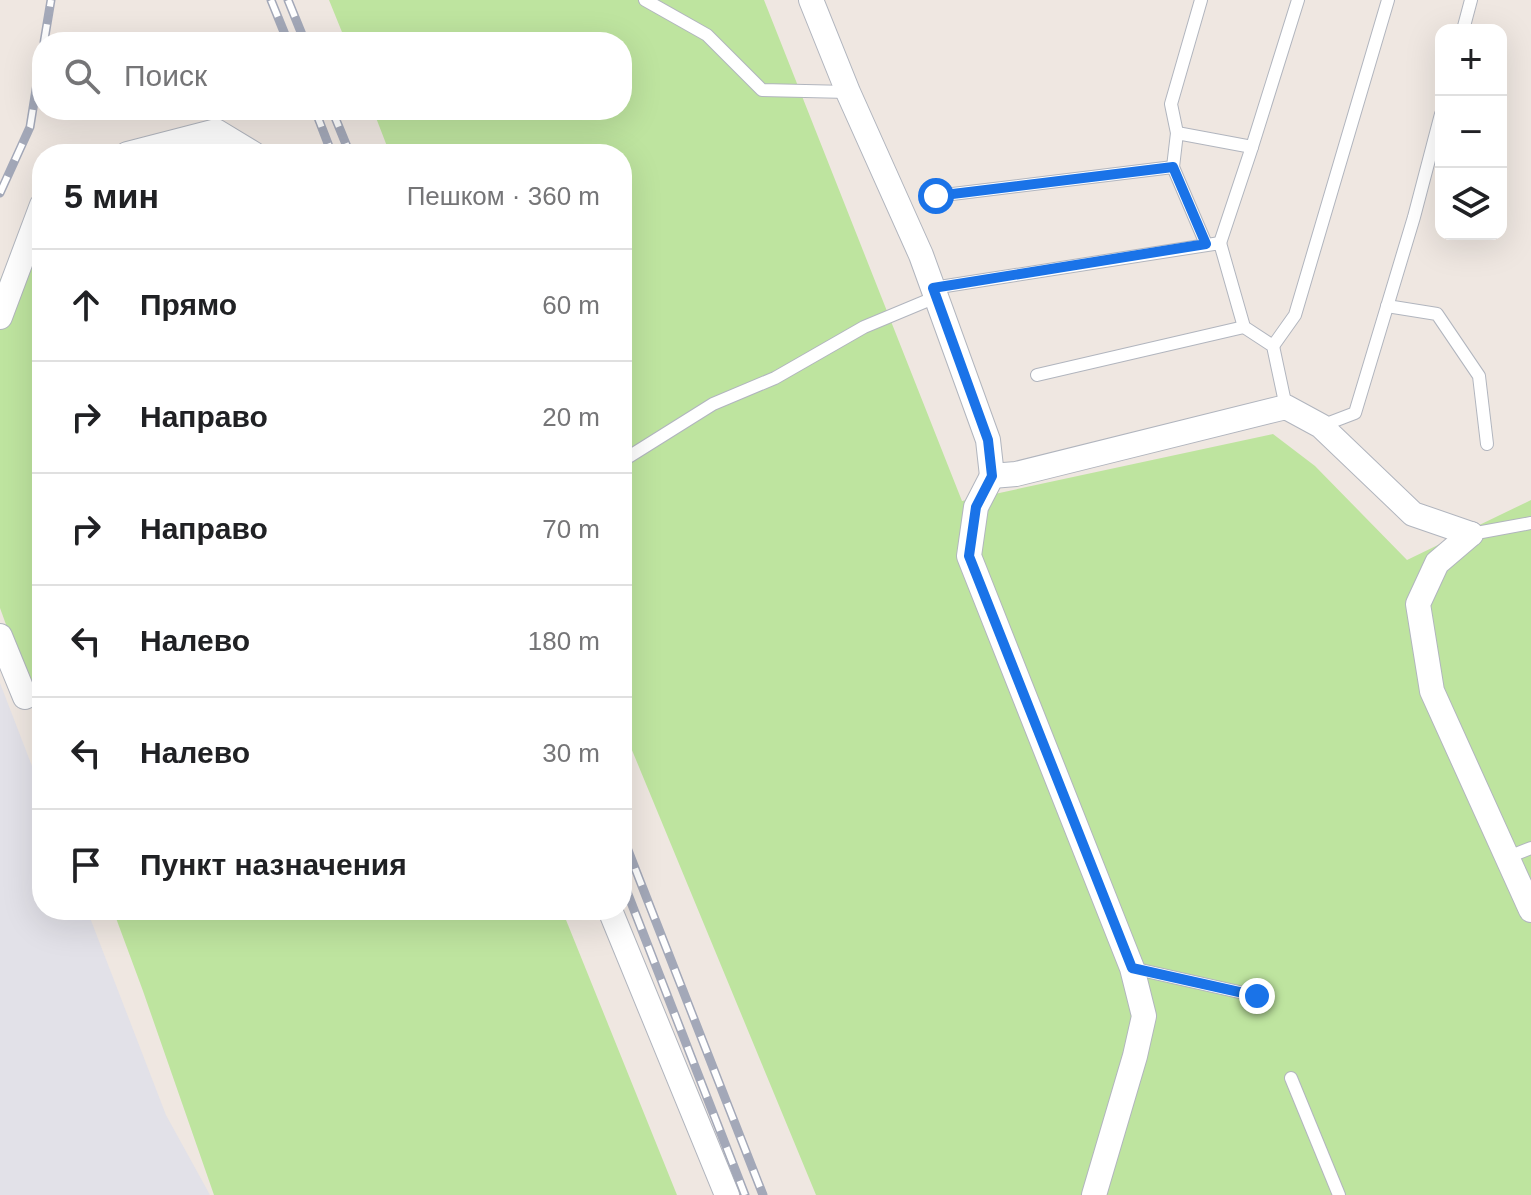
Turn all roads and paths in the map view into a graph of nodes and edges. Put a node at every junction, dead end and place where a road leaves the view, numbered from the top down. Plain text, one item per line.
1 (811, 0) edge
2 (1201, 0) edge
3 (1298, 0) edge
4 (1388, 0) edge
5 (1471, 0) edge
6 (644, 1) edge
7 (1465, 24) edge
8 (848, 92) junction
9 (1177, 133) junction
10 (1435, 137) edge
11 (166, 144) edge
12 (237, 144) edge
13 (1252, 147) junction
14 (1173, 167) junction
15 (936, 196) dead end
16 (32, 232) edge
17 (1213, 244) junction
18 (934, 292) junction
19 (1387, 306) junction
20 (0, 317) edge
21 (1244, 327) junction
22 (1273, 346) junction
23 (1037, 375) dead end
24 (1286, 407) junction
25 (1321, 426) junction
26 (1487, 444) dead end
27 (632, 455) edge
28 (992, 476) junction
29 (1531, 523) edge
30 (1471, 534) junction
31 (0, 636) edge
32 (25, 697) dead end
33 (1520, 852) edge
34 (1531, 910) edge
35 (614, 920) edge
36 (1132, 968) junction
37 (1257, 996) dead end
38 (1291, 1078) dead end
39 (727, 1195) edge
40 (1094, 1195) edge
41 (1339, 1195) edge

1 - 8 street
2 - 9 lane
3 - 13 lane
4 - 22 lane
5 - 7 lane
6 - 8 lane
8 - 18 street
9 - 13 lane
9 - 14 lane
10 - 19 lane
11 - 12 street
13 - 17 lane
14 - 15 lane
14 - 17 lane
16 - 20 street
17 - 18 lane
17 - 21 lane
18 - 27 lane
18 - 28 street
19 - 25 lane
19 - 26 lane
21 - 22 lane
21 - 23 lane
22 - 24 lane
24 - 25 street
24 - 28 street
25 - 30 street
28 - 36 street
29 - 30 lane
30 - 33 street
31 - 32 street
33 - 34 street
35 - 39 street
36 - 37 lane
36 - 40 street
38 - 41 lane

